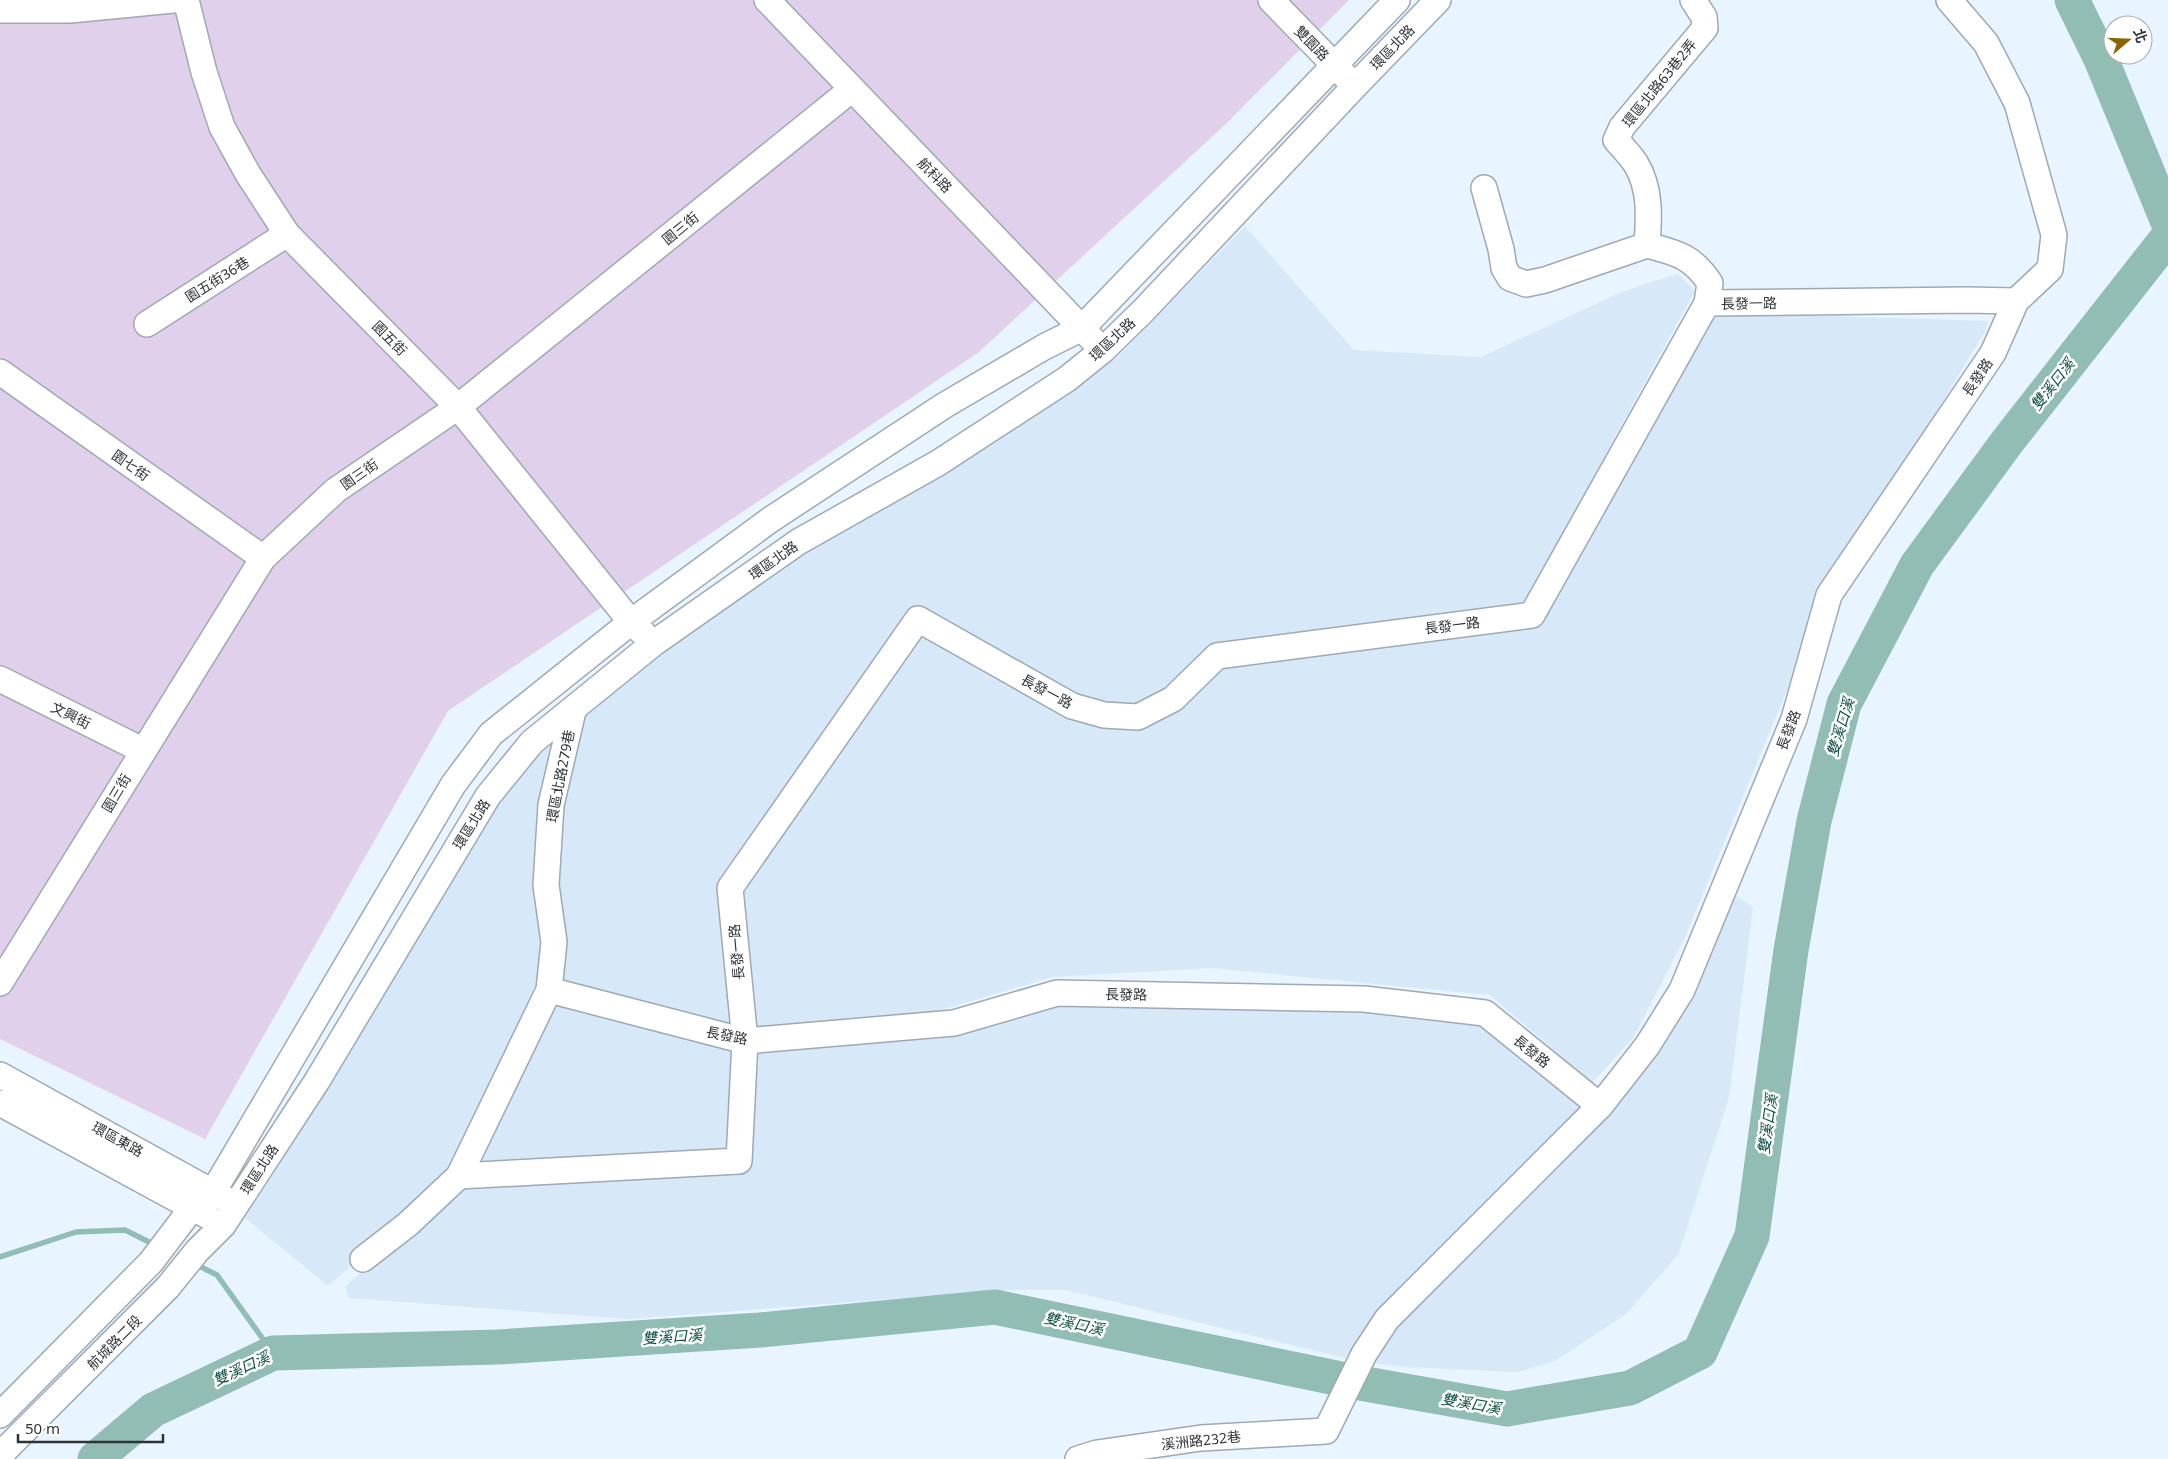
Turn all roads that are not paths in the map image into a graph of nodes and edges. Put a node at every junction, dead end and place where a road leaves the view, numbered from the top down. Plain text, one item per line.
1 (173, 0) edge
2 (186, 0) edge
3 (767, 0) edge
4 (1271, 0) edge
5 (1397, 0) edge
6 (1438, 0) edge
7 (1693, 0) edge
8 (1949, 0) edge
9 (0, 10) edge
10 (1334, 65) junction
11 (1355, 86) junction
12 (852, 88) junction
13 (1484, 188) dead end
14 (287, 234) junction
15 (1647, 245) junction
16 (2016, 301) junction
17 (1707, 303) junction
18 (146, 324) dead end
19 (1082, 328) junction
20 (1103, 350) junction
21 (0, 372) edge
22 (458, 407) junction
23 (263, 558) junction
24 (630, 622) junction
25 (654, 643) junction
26 (0, 679) edge
27 (573, 711) junction
28 (142, 750) junction
29 (0, 983) edge
30 (549, 990) junction
31 (745, 1041) junction
32 (0, 1075) edge
33 (0, 1104) edge
34 (1600, 1106) junction
35 (458, 1176) junction
36 (213, 1192) junction
37 (192, 1208) junction
38 (230, 1215) junction
39 (363, 1259) dead end
40 (0, 1415) edge
41 (0, 1455) edge
42 (1078, 1459) edge

1 - 9 street
2 - 14 street, 園五街
3 - 12 street, 航科路
4 - 10 street, 雙園路
5 - 10 street, 環區北路
6 - 11 street, 環區北路
7 - 15 street, 環區北路63巷2弄
8 - 16 street, 長發路
10 - 11 street, 雙園路
10 - 19 street, 環區北路
11 - 20 street, 環區北路
12 - 19 street, 航科路
12 - 22 street, 園三街
13 - 15 street
14 - 18 street, 園五街36巷
14 - 22 street, 園五街
15 - 17 street
16 - 17 street, 長發一路
16 - 34 street, 長發路
17 - 31 street, 長發一路
19 - 20 street, 航科路
19 - 24 street, 環區北路
20 - 25 street, 環區北路
21 - 23 street, 園七街
22 - 23 street, 園三街
22 - 24 street, 園五街
23 - 28 street, 園三街
24 - 25 street, 園五街
24 - 36 street, 環區北路
25 - 27 street, 環區北路
26 - 28 street, 文興街
27 - 30 street, 環區北路279巷
27 - 38 street, 環區北路
28 - 29 street, 園三街
30 - 31 street, 長發路
30 - 35 street
31 - 34 street, 長發路
31 - 35 street, 長發一路
32 - 36 street, 環區東路
33 - 37 street, 環區東路
34 - 42 street, 溪洲路232巷
35 - 39 street
36 - 37 street
36 - 38 street, 環區東路
37 - 38 street, 環區東路
37 - 40 street
38 - 41 street, 航城路二段

